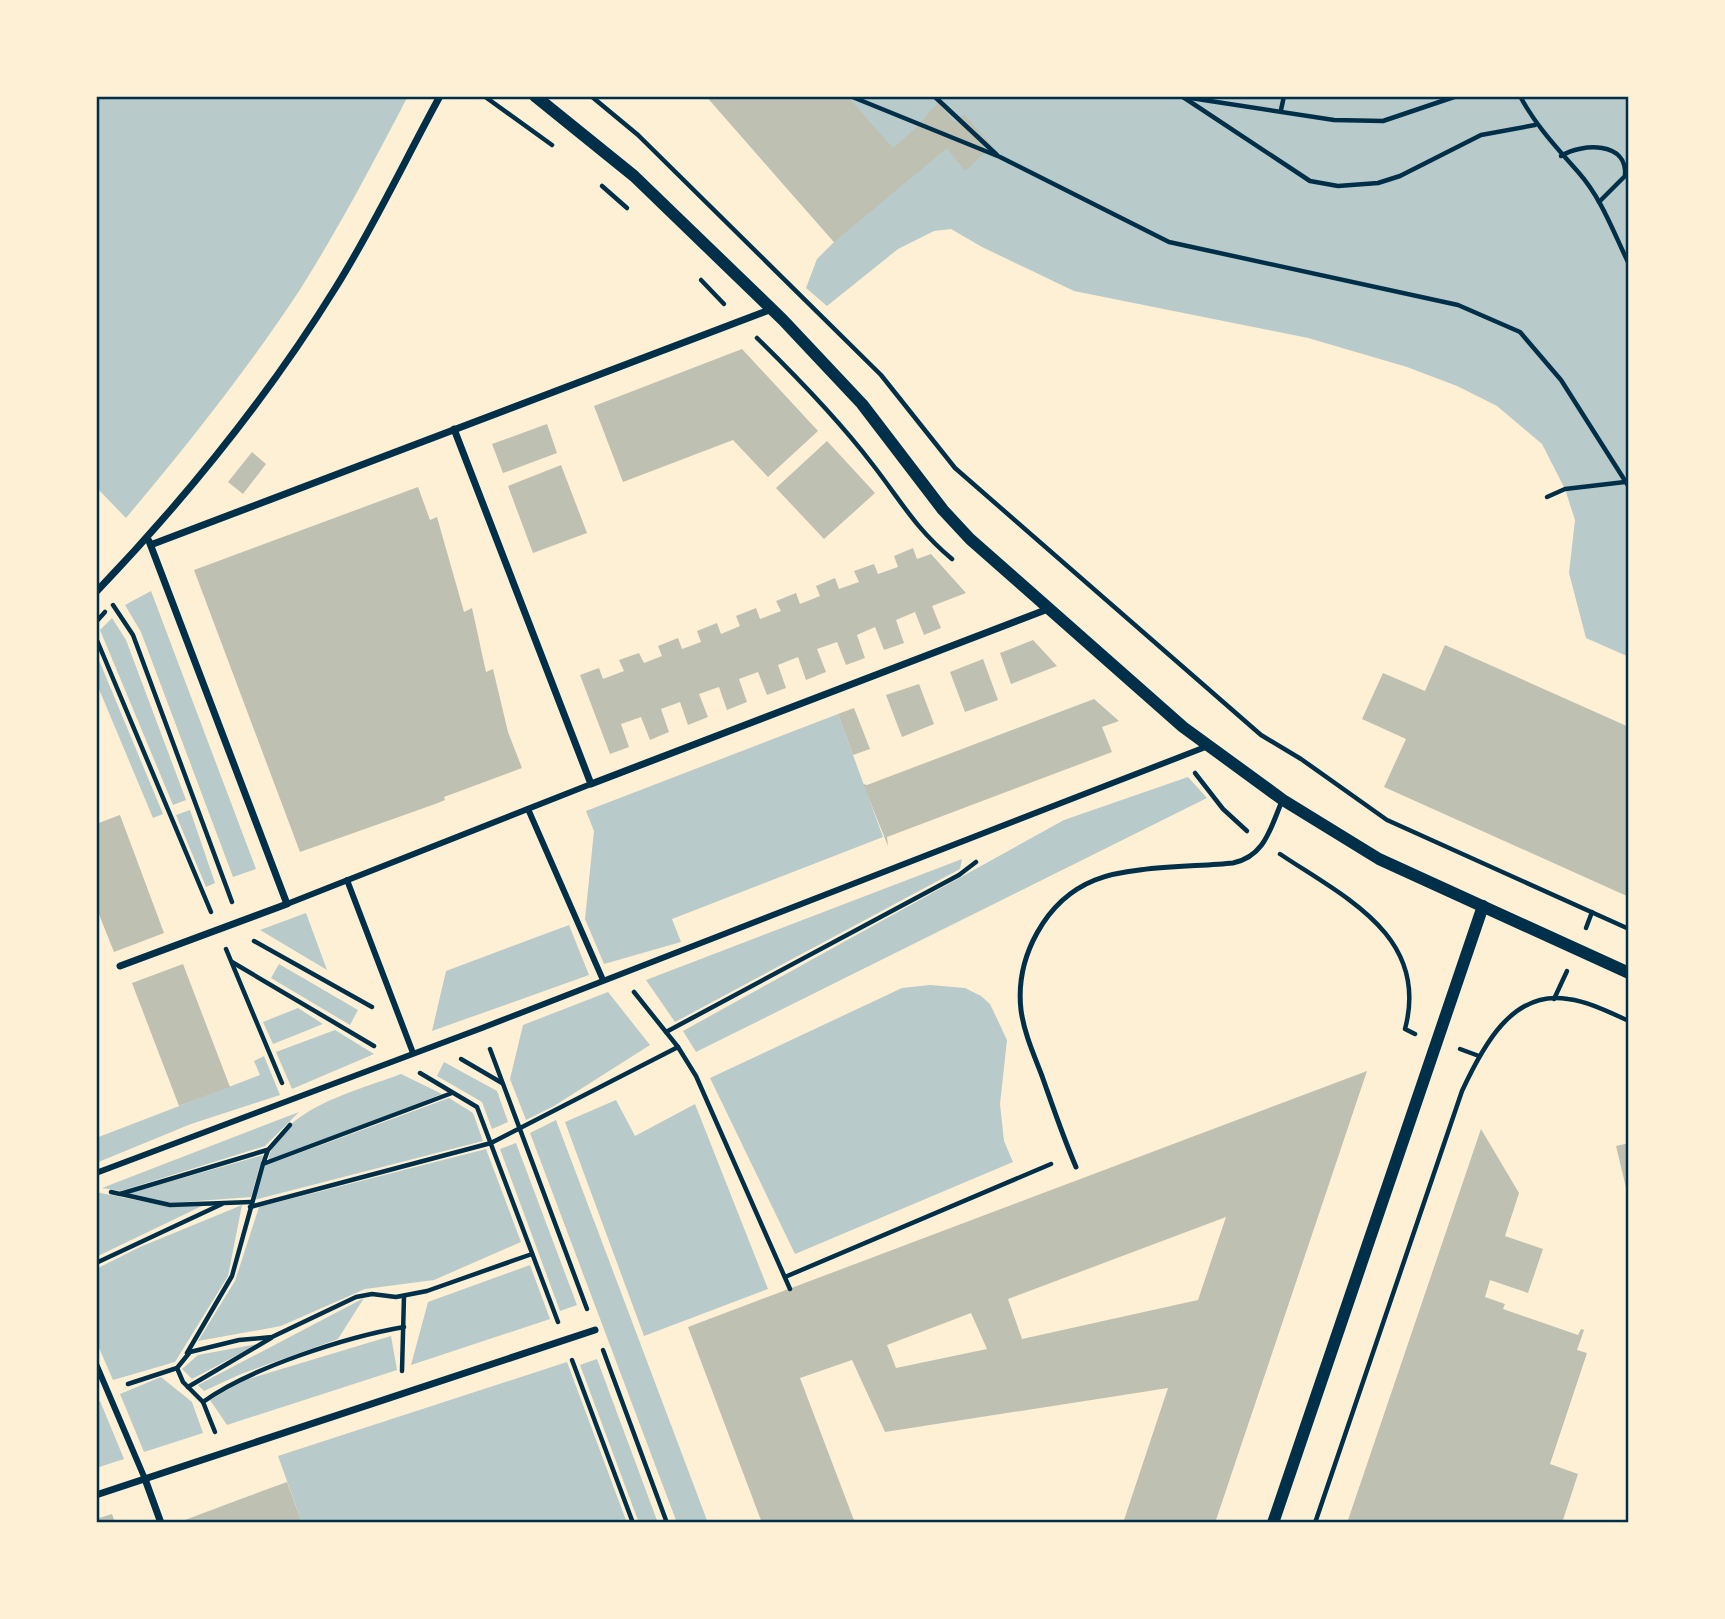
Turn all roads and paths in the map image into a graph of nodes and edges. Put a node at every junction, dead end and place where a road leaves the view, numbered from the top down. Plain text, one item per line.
1 (440, 96) edge
2 (535, 96) edge
3 (591, 96) edge
4 (849, 96) edge
5 (1182, 96) edge
6 (1284, 96) edge
7 (1457, 96) edge
8 (1520, 96) edge
9 (934, 97) edge
10 (1281, 110) junction
11 (1535, 125) junction
12 (1561, 156) junction
13 (1000, 158) junction
14 (1599, 202) junction
15 (1629, 264) edge
16 (772, 309) junction
17 (454, 429) junction
18 (1627, 484) edge
19 (1548, 497) dead end
20 (146, 537) junction
21 (153, 544) junction
22 (98, 590) edge
23 (1048, 610) junction
24 (96, 638) edge
25 (1208, 746) junction
26 (591, 784) junction
27 (1283, 800) junction
28 (528, 809) junction
29 (981, 859) dead end
30 (347, 880) junction
31 (287, 904) junction
32 (1483, 906) junction
33 (240, 922) junction
34 (218, 929) junction
35 (1629, 929) edge
36 (232, 962) junction
37 (120, 966) dead end
38 (1629, 973) edge
39 (622, 974) junction
40 (603, 980) junction
41 (1629, 1021) edge
42 (482, 1028) junction
43 (666, 1032) junction
44 (678, 1047) junction
45 (413, 1054) junction
46 (397, 1060) junction
47 (315, 1090) junction
48 (453, 1092) junction
49 (289, 1100) junction
50 (520, 1129) junction
51 (491, 1143) junction
52 (268, 1150) junction
53 (1071, 1155) junction
54 (263, 1164) junction
55 (1076, 1167) dead end
56 (96, 1173) edge
57 (108, 1192) dead end
58 (120, 1194) junction
59 (222, 1204) junction
60 (250, 1204) junction
61 (532, 1254) junction
62 (96, 1263) edge
63 (785, 1277) junction
64 (789, 1289) dead end
65 (404, 1296) junction
66 (404, 1327) junction
67 (595, 1330) junction
68 (272, 1337) junction
69 (564, 1339) junction
70 (182, 1361) junction
71 (96, 1364) edge
72 (177, 1368) junction
73 (188, 1387) junction
74 (108, 1391) junction
75 (396, 1395) junction
76 (203, 1402) junction
77 (220, 1454) junction
78 (145, 1479) junction
79 (96, 1494) edge
80 (161, 1523) edge
81 (633, 1523) edge
82 (667, 1523) edge
83 (1273, 1523) edge
84 (1315, 1523) edge

1 - 20 street
2 - 16 street
3 - 35 path
4 - 13 path
5 - 10 path
5 - 11 path
6 - 10 path
7 - 10 path
8 - 11 path
9 - 13 path
11 - 12 path
12 - 14 path
12 - 14 path
13 - 18 path
14 - 15 path
16 - 17 street
16 - 23 street
17 - 21 street
17 - 26 street
18 - 19 path
20 - 21 street
20 - 22 street
21 - 31 street
22 - 33 path
23 - 25 street
23 - 26 street
24 - 34 path
25 - 27 street
25 - 39 street
26 - 28 street
27 - 32 street
27 - 53 lane
28 - 30 street
28 - 40 street
29 - 43 path
30 - 31 street
30 - 45 street
31 - 33 street
32 - 38 street
32 - 83 street
33 - 34 street
34 - 36 path
34 - 37 street
36 - 46 path
36 - 49 path
39 - 40 street
39 - 43 path
40 - 42 street
41 - 84 path
42 - 45 street
42 - 50 path
43 - 44 path
44 - 50 path
44 - 63 path
45 - 46 street
46 - 47 street
46 - 48 path
47 - 49 street
47 - 52 path
48 - 51 path
48 - 54 path
49 - 56 street
50 - 51 path
50 - 67 path
51 - 60 path
51 - 61 path
52 - 54 path
52 - 58 path
53 - 55 lane
53 - 63 path
54 - 60 path
57 - 58 path
58 - 59 path
59 - 60 path
59 - 62 path
60 - 70 path
61 - 65 path
61 - 69 path
63 - 64 path
65 - 66 path
65 - 68 path
66 - 75 path
66 - 76 path
67 - 69 street
67 - 82 path
68 - 70 path
68 - 73 path
69 - 75 street
69 - 81 path
70 - 72 path
71 - 74 street
72 - 73 path
72 - 74 path
73 - 76 path
74 - 78 street
75 - 77 street
76 - 77 path
77 - 78 street
78 - 79 street
78 - 80 street

